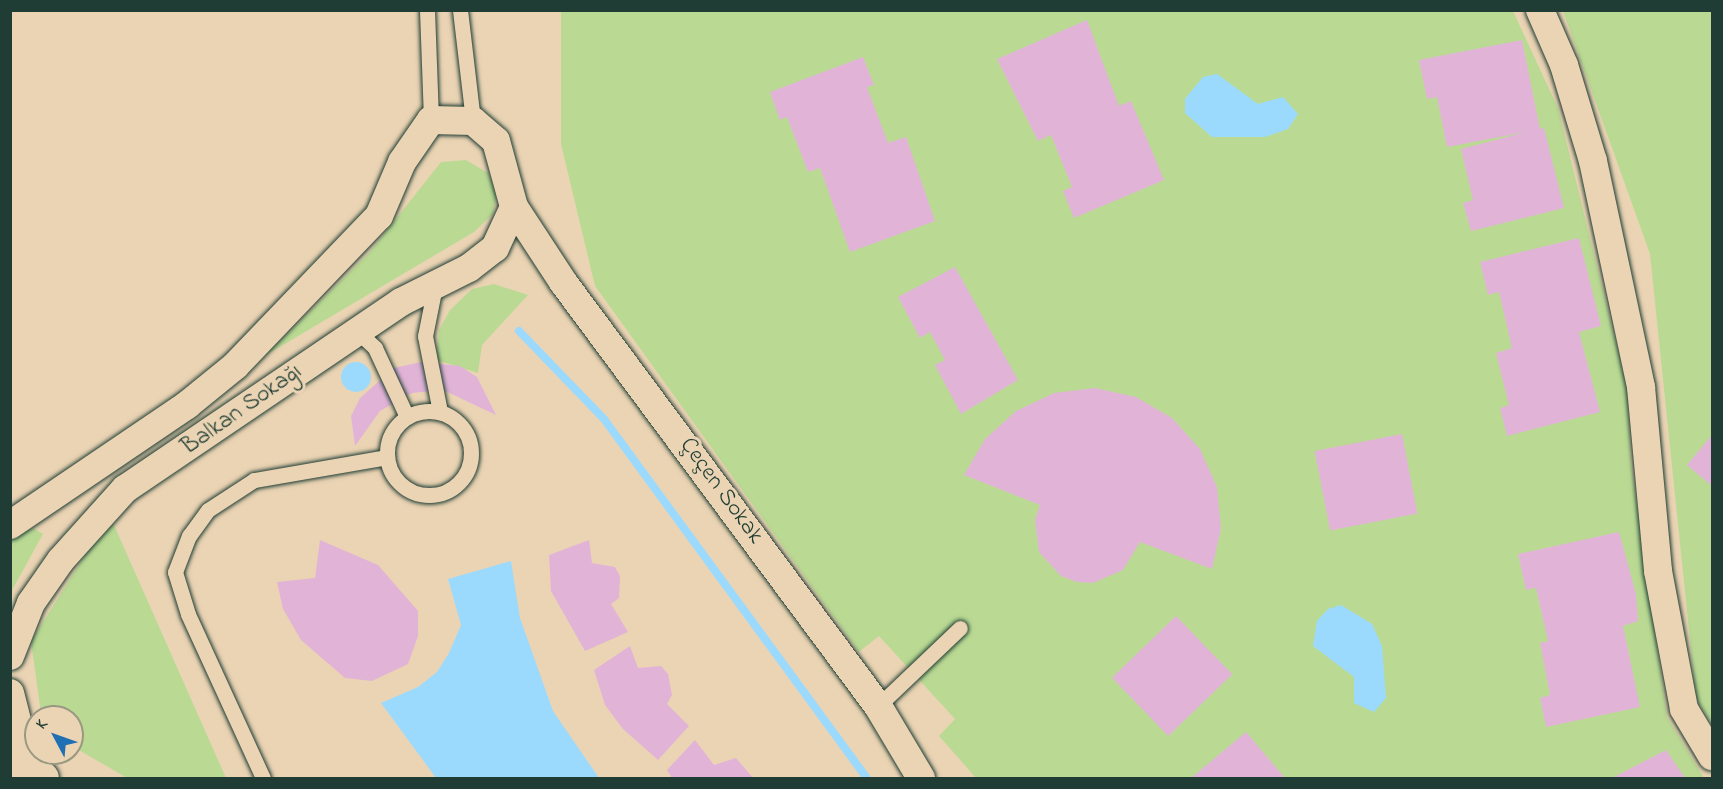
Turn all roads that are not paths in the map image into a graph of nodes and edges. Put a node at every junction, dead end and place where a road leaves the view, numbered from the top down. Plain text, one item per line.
1 (427, 10) edge
2 (460, 10) edge
3 (1540, 10) edge
4 (431, 120) junction
5 (472, 121) junction
6 (514, 207) junction
7 (435, 285) junction
8 (357, 332) junction
9 (440, 412) junction
10 (406, 417) junction
11 (387, 457) junction
12 (10, 525) edge
13 (960, 628) dead end
14 (10, 656) edge
15 (10, 693) edge
16 (878, 706) junction
17 (1713, 756) edge
18 (10, 757) edge
19 (41, 778) edge
20 (263, 778) edge
21 (921, 778) edge

1 - 4 lane
2 - 5 lane
3 - 17 street
4 - 5 street
4 - 12 street, Balkan Sokağı
5 - 6 street, Çeçen Sokak
6 - 7 street, Balkan Sokağı
6 - 16 street, Çeçen Sokak
7 - 8 street, Balkan Sokağı
7 - 9 lane
8 - 10 lane
8 - 14 street, Balkan Sokağı
9 - 10 lane
9 - 11 lane
10 - 11 lane
11 - 20 lane
13 - 16 lane
15 - 19 street
16 - 21 street, Çeçen Sokak
18 - 19 main road

